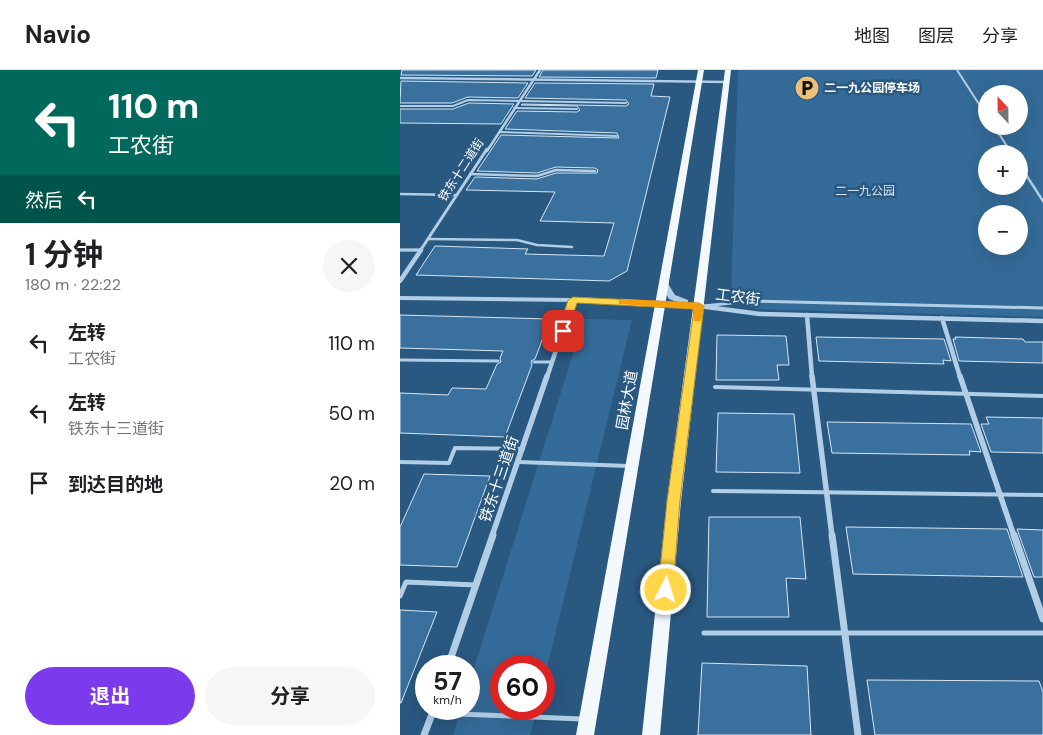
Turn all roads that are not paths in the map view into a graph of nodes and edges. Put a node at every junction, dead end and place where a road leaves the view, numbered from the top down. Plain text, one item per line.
1 (540, 70) edge
2 (728, 70) edge
3 (957, 70) edge
4 (700, 76) edge
5 (400, 78) edge
6 (533, 80) junction
7 (727, 82) junction
8 (519, 101) junction
9 (626, 103) dead end
10 (978, 103) edge
11 (400, 106) edge
12 (514, 108) junction
13 (576, 109) dead end
14 (499, 132) junction
15 (617, 136) dead end
16 (595, 171) dead end
17 (470, 174) junction
18 (1028, 178) edge
19 (400, 194) edge
20 (457, 195) junction
21 (1043, 200) edge
22 (428, 239) junction
23 (572, 247) dead end
24 (400, 250) edge
25 (420, 250) junction
26 (400, 281) edge
27 (664, 284) junction
28 (400, 298) edge
29 (573, 300) junction
30 (661, 303) junction
31 (699, 306) junction
32 (1043, 308) edge
33 (807, 315) junction
34 (942, 318) junction
35 (1043, 321) edge
36 (400, 360) edge
37 (498, 361) dead end
38 (534, 362) dead end
39 (552, 362) junction
40 (715, 387) dead end
41 (813, 390) junction
42 (965, 394) junction
43 (1043, 396) edge
44 (523, 450) junction
45 (400, 462) edge
46 (519, 462) junction
47 (631, 466) junction
48 (713, 491) dead end
49 (826, 493) junction
50 (1001, 494) junction
51 (1043, 495) edge
52 (477, 585) junction
53 (400, 596) edge
54 (1043, 618) edge
55 (846, 632) junction
56 (1043, 632) edge
57 (704, 633) dead end
58 (452, 655) edge
59 (480, 713) edge
60 (588, 719) junction
61 (430, 720) edge
62 (424, 735) edge
63 (586, 735) edge
64 (651, 735) edge
65 (858, 735) edge

1 - 6 street, 铁东十二道街
2 - 7 main road
3 - 10 lane
4 - 6 street
4 - 7 street
4 - 27 main road, 园林大道
5 - 6 street
6 - 8 street, 铁东十二道街
7 - 31 main road
8 - 9 lane
8 - 11 lane
8 - 12 street, 铁东十二道街
12 - 13 lane
12 - 14 street, 铁东十二道街
14 - 15 lane
14 - 17 street, 铁东十二道街
16 - 17 lane
17 - 20 street, 铁东十二道街
18 - 21 lane
19 - 20 lane
20 - 22 street, 铁东十二道街
22 - 23 lane
22 - 25 street, 铁东十二道街
24 - 25 lane
25 - 26 street, 铁东十二道街
27 - 30 main road, 园林大道
27 - 31 street
28 - 29 street, 工农街
29 - 30 street, 工农街
29 - 39 street, 铁东十三道街
30 - 31 street, 工农街
30 - 47 main road, 园林大道
31 - 32 lane
31 - 33 street, 工农街
31 - 64 main road
33 - 34 street, 工农街
33 - 41 street
34 - 35 street, 工农街
34 - 42 street
36 - 37 lane
38 - 39 lane
39 - 44 street, 铁东十三道街
40 - 41 lane
41 - 42 lane
41 - 49 street
42 - 43 lane
42 - 50 street
44 - 45 lane
44 - 46 street, 铁东十三道街
46 - 47 lane
46 - 52 street, 铁东十三道街
47 - 60 main road, 园林大道
48 - 49 lane
49 - 50 lane
49 - 55 street
50 - 51 lane
50 - 54 street
52 - 53 lane
52 - 58 street, 铁东十三道街
55 - 56 lane
55 - 57 lane
55 - 65 street
59 - 60 lane
60 - 63 main road, 园林大道
61 - 62 street

